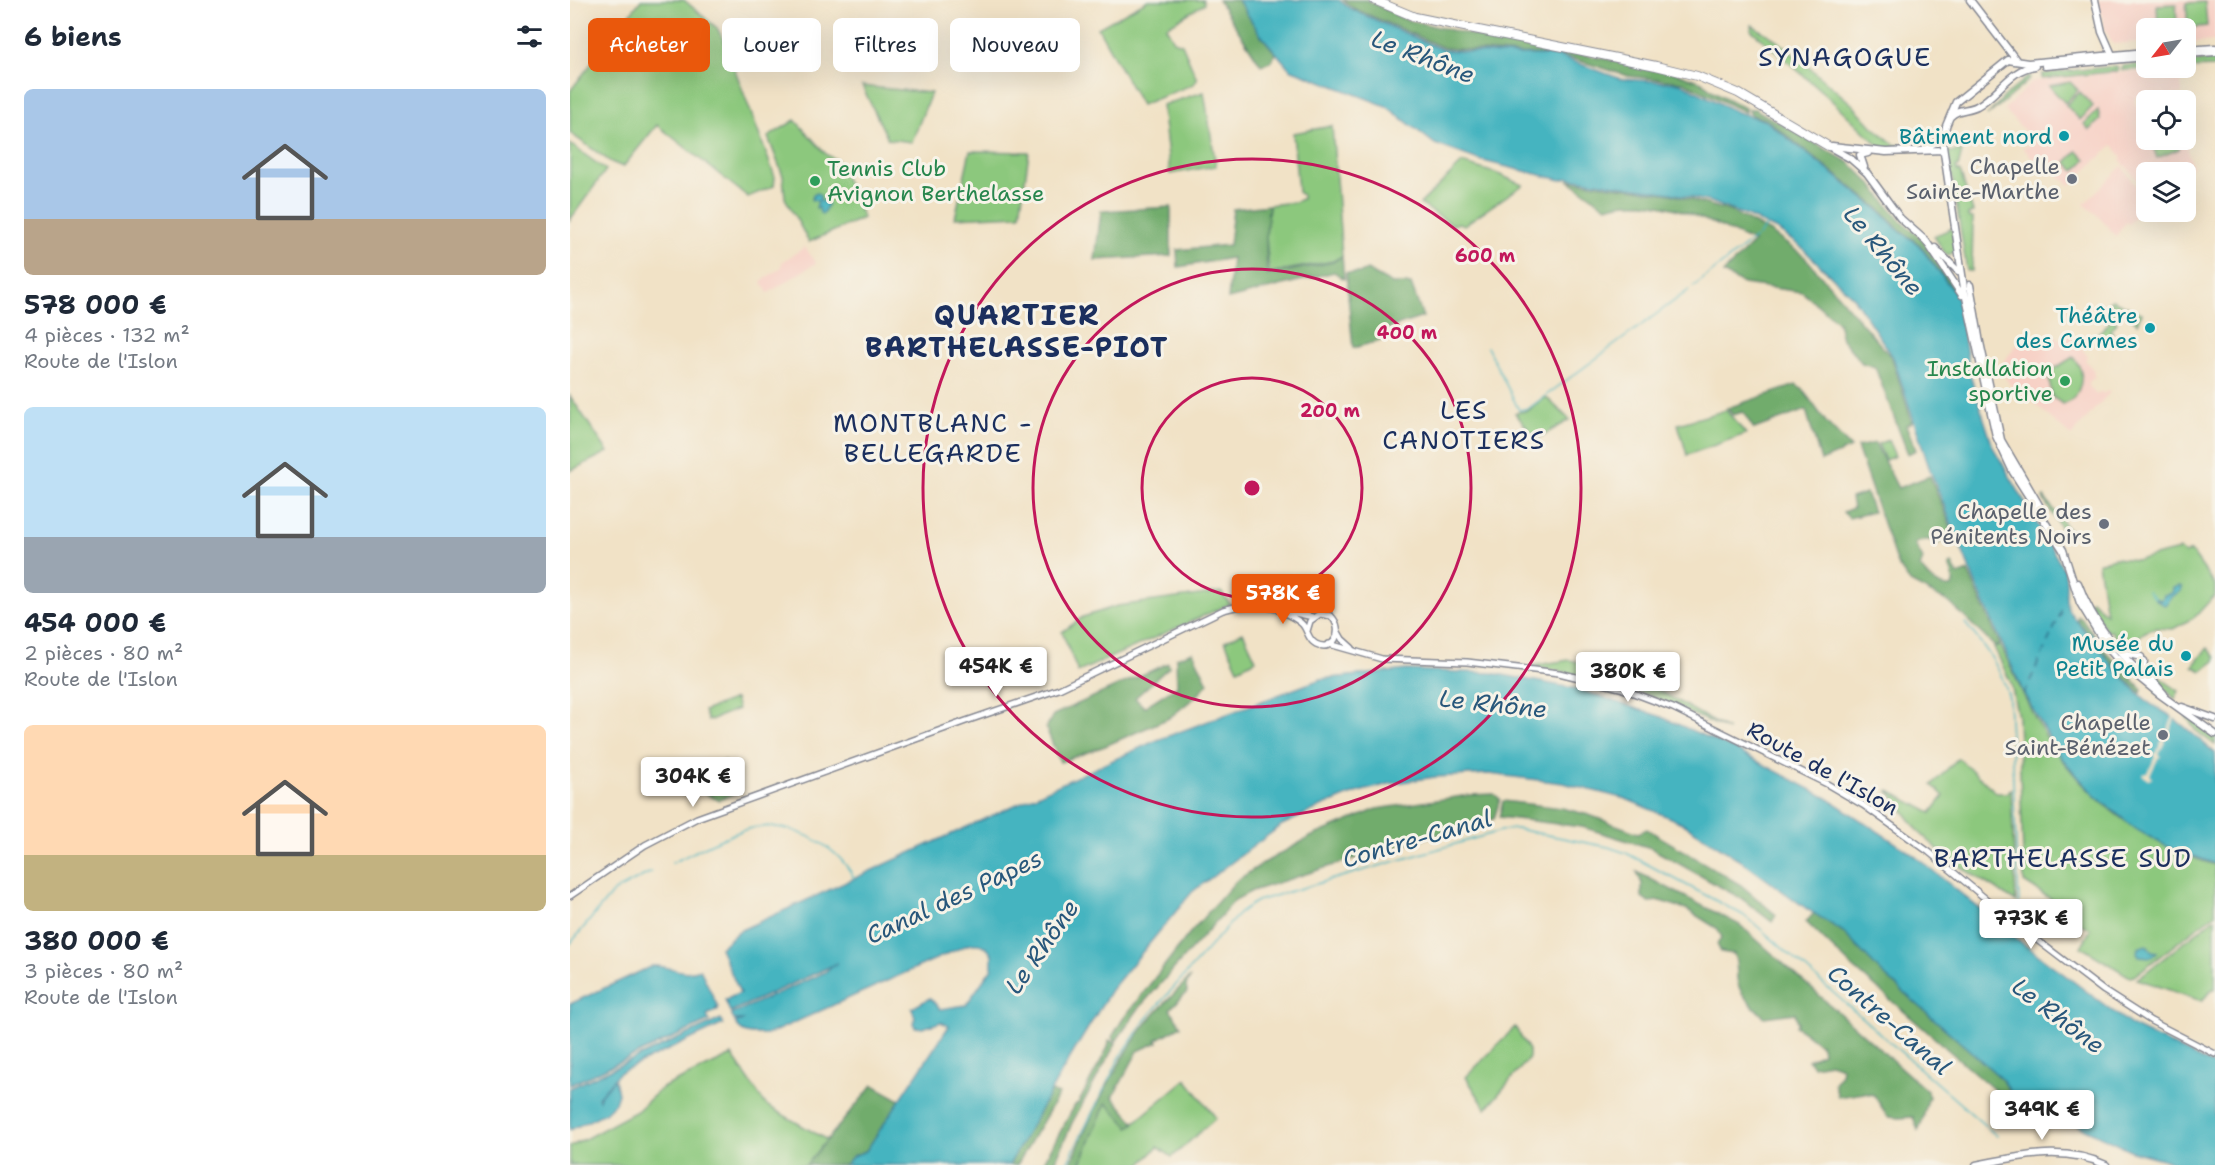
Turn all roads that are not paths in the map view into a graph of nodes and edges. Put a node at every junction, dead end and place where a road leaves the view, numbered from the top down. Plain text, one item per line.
1 (1374, 0) edge
2 (1970, 0) edge
3 (2095, 0) edge
4 (1998, 37) junction
5 (2215, 48) edge
6 (2196, 51) edge
7 (2196, 52) edge
8 (2215, 52) edge
9 (2136, 54) edge
10 (2113, 57) junction
11 (2136, 57) edge
12 (2006, 62) junction
13 (2022, 64) junction
14 (2015, 74) junction
15 (1969, 91) junction
16 (1965, 108) junction
17 (1944, 133) junction
18 (1828, 146) junction
19 (1919, 149) junction
20 (1943, 150) junction
21 (1879, 151) junction
22 (1867, 173) junction
23 (1894, 210) junction
24 (1932, 249) junction
25 (1963, 262) junction
26 (1960, 272) junction
27 (1970, 285) dead end
28 (1970, 316) junction
29 (1979, 337) junction
30 (1997, 433) junction
31 (1270, 607) junction
32 (1313, 617) junction
33 (1307, 631) junction
34 (1338, 632) junction
35 (1329, 644) junction
36 (1356, 650) junction
37 (2116, 650) junction
38 (2143, 659) junction
39 (2120, 662) junction
40 (2133, 666) junction
41 (2134, 674) junction
42 (2164, 694) junction
43 (2176, 705) junction
44 (2214, 719) edge
45 (2215, 729) edge
46 (2215, 734) edge
47 (570, 896) edge
48 (2215, 1054) edge
49 (1976, 1165) edge
50 (2106, 1165) edge

1 - 18 highway
2 - 4 main road
3 - 10 main road
4 - 12 main road
4 - 13 main road
5 - 6 main road
7 - 8 main road
9 - 10 main road
10 - 11 main road
10 - 13 main road
10 - 13 main road
12 - 13 main road
12 - 15 main road
13 - 14 main road
13 - 14 main road
14 - 16 main road
15 - 16 main road
15 - 17 main road
16 - 25 main road
17 - 19 main road
17 - 20 main road
18 - 21 main road
18 - 22 main road
19 - 20 main road
19 - 21 main road
20 - 26 main road
21 - 22 main road
22 - 23 main road
23 - 24 main road
23 - 26 main road
24 - 26 main road
24 - 28 main road
25 - 26 main road
25 - 29 main road
26 - 28 main road
27 - 29 main road
28 - 30 main road
29 - 30 main road
30 - 37 main road
30 - 39 main road
31 - 32 street
31 - 33 street
31 - 47 street
32 - 33 street
32 - 34 street
33 - 35 street
34 - 35 street
34 - 36 street, Route de l'Islon
35 - 36 street, Route de l'Islon
36 - 48 street, Route de l'Islon
37 - 38 main road
37 - 40 main road
38 - 40 main road
38 - 42 main road
39 - 40 main road
39 - 41 main road
40 - 41 main road
40 - 42 main road
41 - 43 main road
42 - 43 main road
43 - 44 main road
43 - 46 main road
44 - 45 main road
49 - 50 main road

